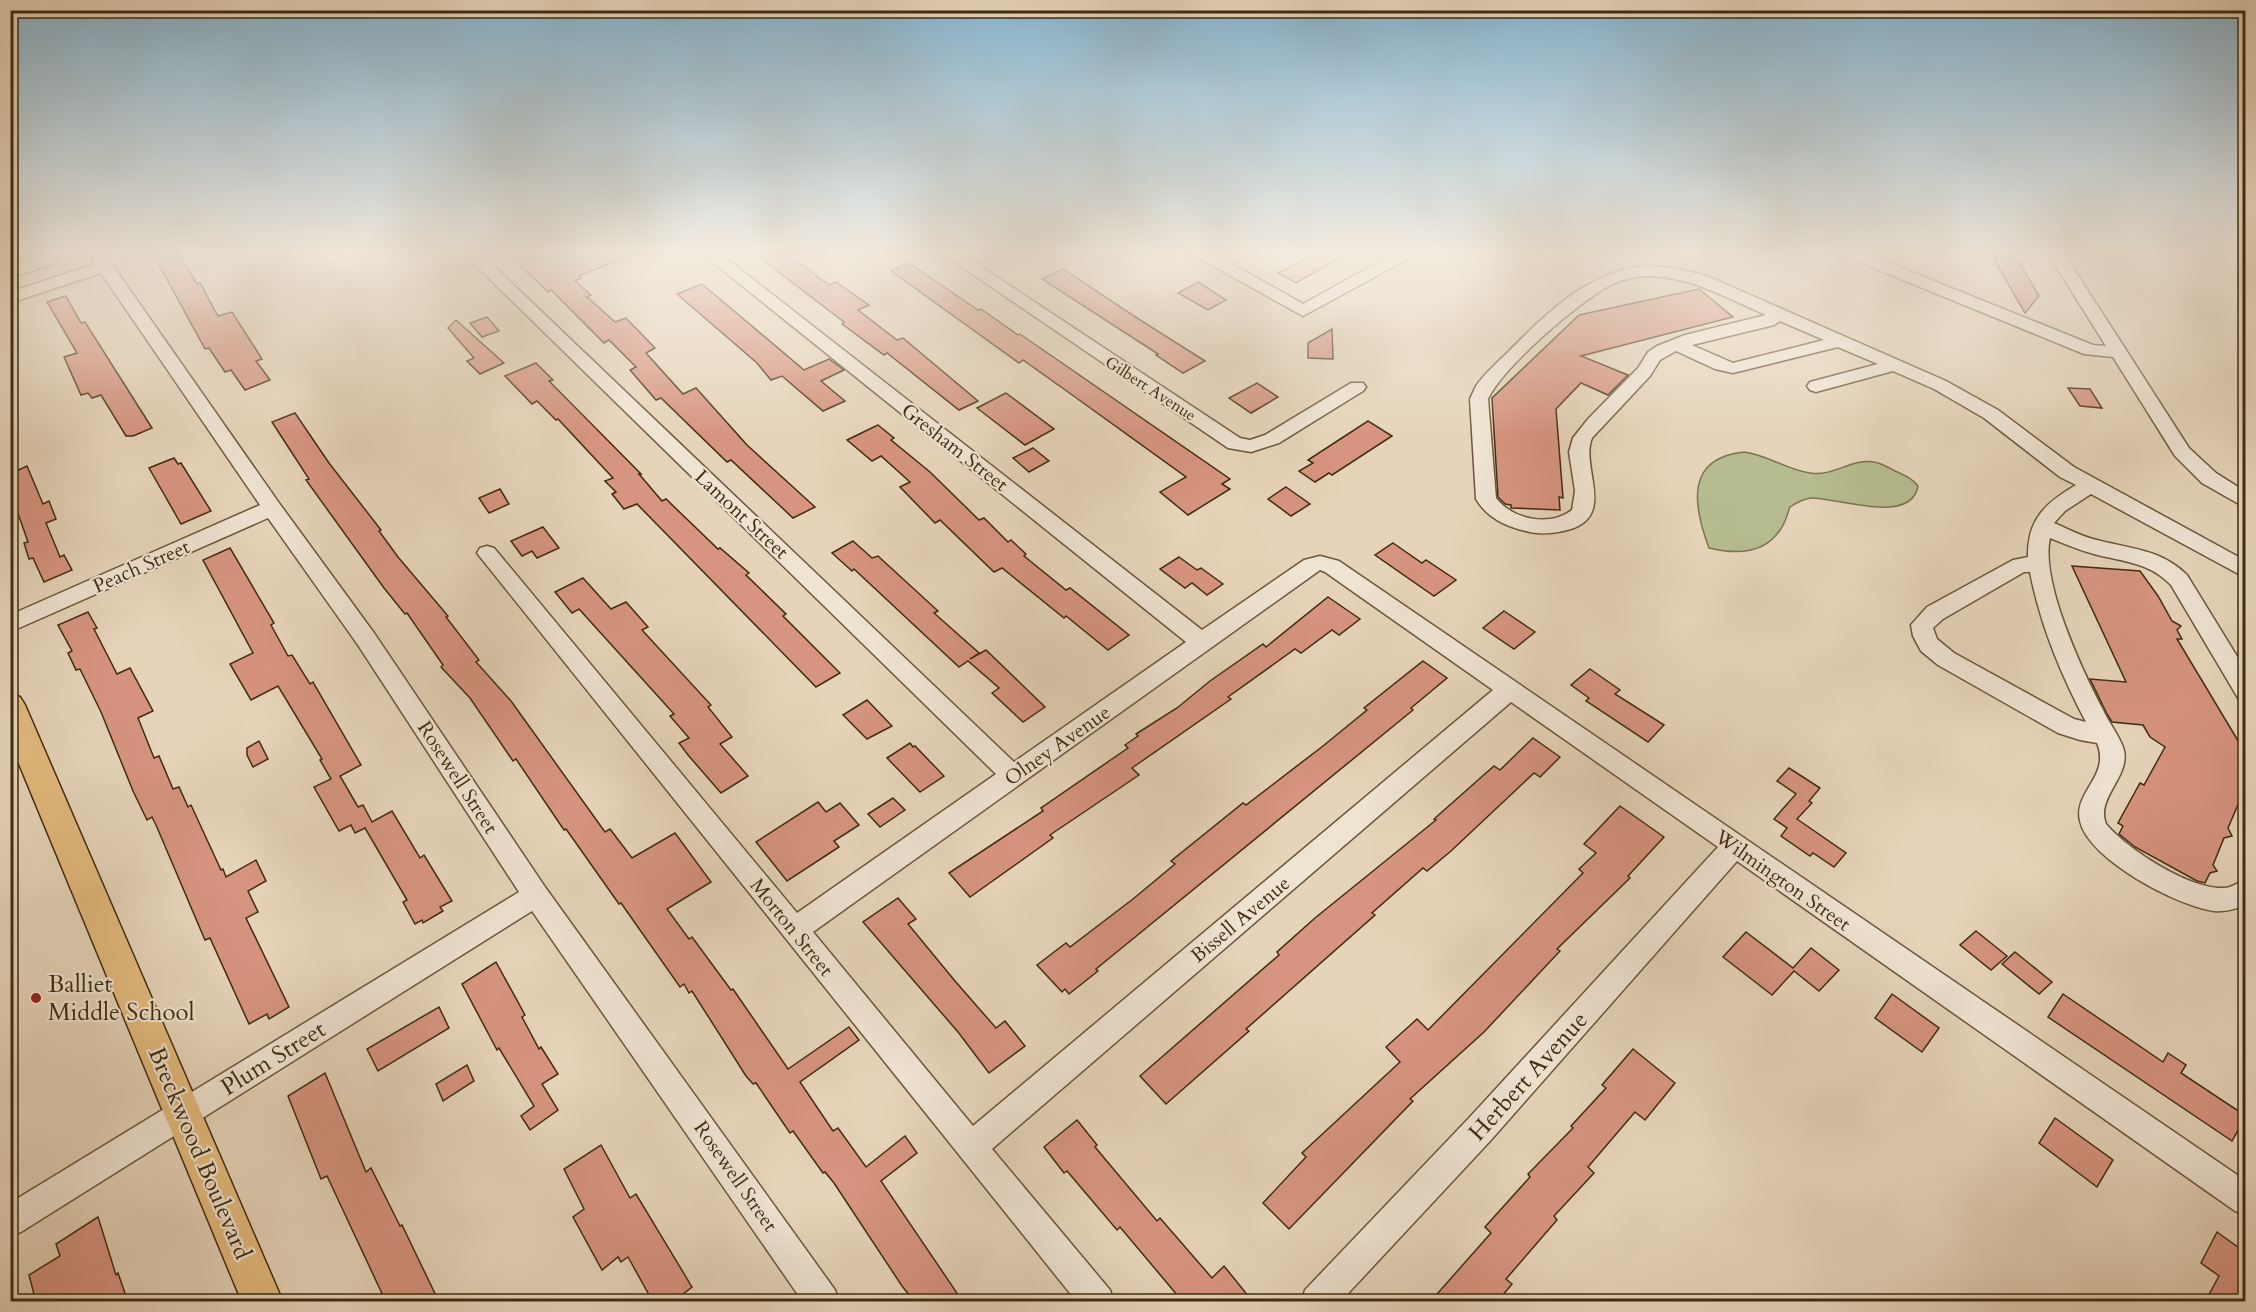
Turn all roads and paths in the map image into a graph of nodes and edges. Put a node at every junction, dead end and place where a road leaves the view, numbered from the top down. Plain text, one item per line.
1 (137, 313) edge
2 (536, 313) edge
3 (786, 313) edge
4 (1040, 313) edge
5 (1560, 313) edge
6 (2001, 313) edge
7 (2095, 313) edge
8 (1780, 314) joint
9 (1837, 340) junction
10 (1678, 345) junction
11 (2120, 352) junction
12 (1892, 364) junction
13 (1816, 386) dead end
14 (1357, 387) dead end
15 (2091, 485) junction
16 (2246, 501) edge
17 (272, 508) junction
18 (2042, 526) junction
19 (487, 554) dead end
20 (1320, 563) joint
21 (2040, 564) junction
22 (2246, 571) edge
23 (10, 624) edge
24 (1202, 642) junction
25 (1509, 690) junction
26 (2246, 692) edge
27 (10, 705) edge
28 (2104, 734) junction
29 (1013, 776) junction
30 (1734, 847) junction
31 (2246, 891) edge
32 (536, 895) junction
33 (794, 930) junction
34 (183, 1114) junction
35 (972, 1147) junction
36 (2246, 1200) edge
37 (10, 1221) edge
38 (263, 1302) edge
39 (823, 1302) edge
40 (1098, 1302) edge
41 (1317, 1302) edge

1 - 17 street, Rosewell Street
2 - 29 street, Lamont Street
3 - 24 street, Gresham Street
4 - 14 street, Gilbert Avenue
5 - 10 street
6 - 11 street
7 - 11 street
8 - 9 street
8 - 10 street
9 - 10 street
9 - 12 street
11 - 16 street
12 - 13 street
12 - 15 street
15 - 18 street
15 - 22 street
17 - 23 street, Peach Street
17 - 32 street, Rosewell Street
18 - 21 street
18 - 26 street
19 - 33 street, Morton Street
20 - 24 street, Olney Avenue
20 - 25 street, Wilmington Street
21 - 28 street
21 - 28 street
24 - 29 street, Olney Avenue
25 - 30 street, Wilmington Street
25 - 35 street, Bissell Avenue
27 - 34 main road, Breckwood Boulevard
28 - 31 street
29 - 33 street, Olney Avenue
30 - 36 street, Wilmington Street
30 - 41 street, Herbert Avenue
32 - 34 street, Plum Street
32 - 39 street, Rosewell Street
33 - 35 street, Morton Street
34 - 37 street, Plum Street
34 - 38 main road, Breckwood Boulevard
35 - 40 street, Morton Street

